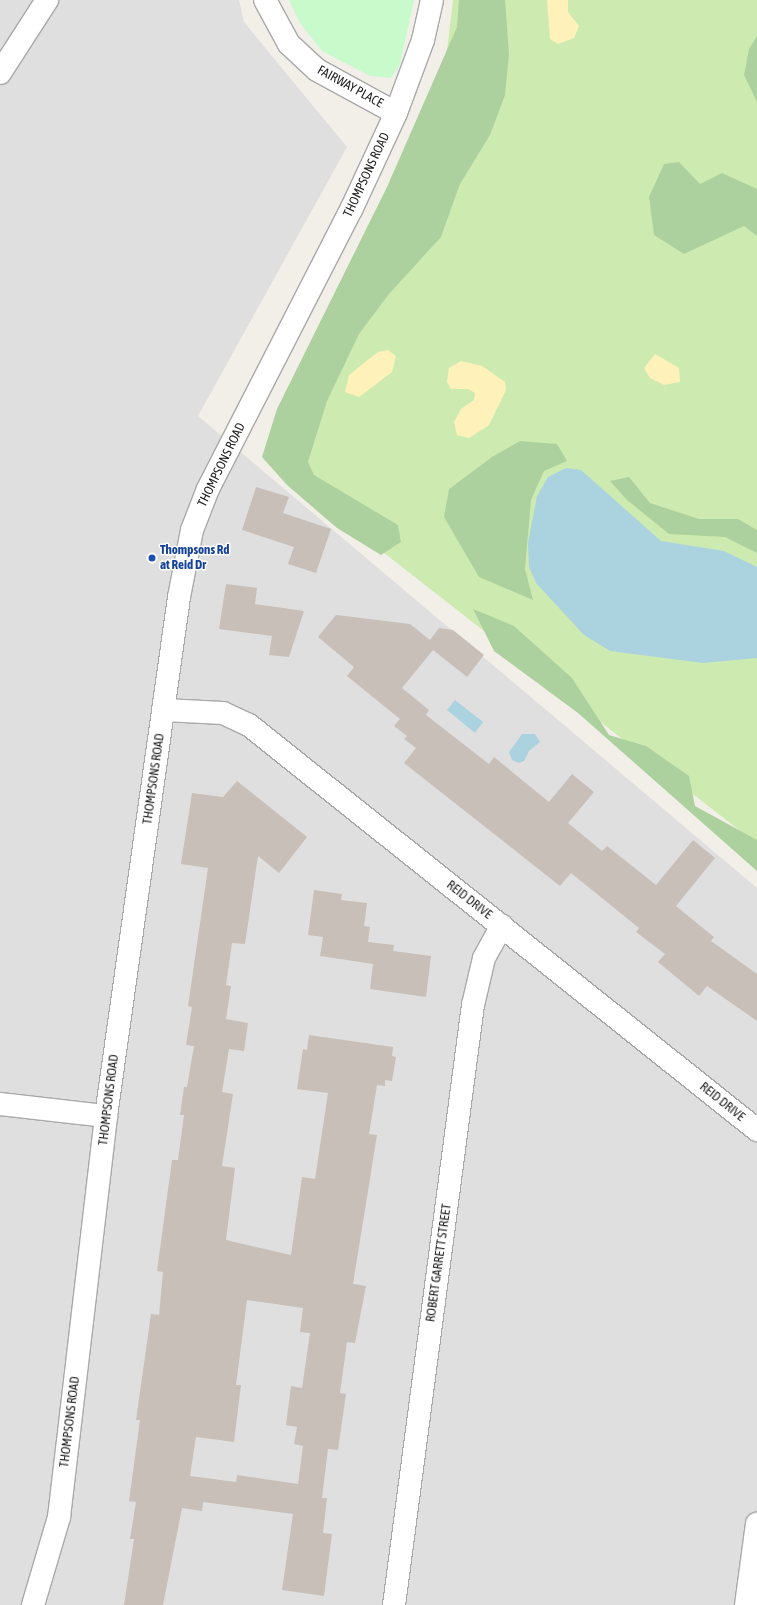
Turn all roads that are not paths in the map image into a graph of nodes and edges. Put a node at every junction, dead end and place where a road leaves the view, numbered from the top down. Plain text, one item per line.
1 (47, 0) edge
2 (265, 0) edge
3 (432, 0) edge
4 (0, 73) edge
5 (396, 113) junction
6 (164, 710) junction
7 (502, 926) junction
8 (0, 1104) edge
9 (106, 1116) junction
10 (757, 1130) edge
11 (757, 1524) edge
12 (33, 1605) edge
13 (394, 1605) edge
14 (746, 1605) edge

1 - 4 street
2 - 5 street, FAIRWAY PLACE
3 - 5 street, THOMPSONS ROAD
5 - 6 street, THOMPSONS ROAD
6 - 7 street, REID DRIVE
6 - 9 street, THOMPSONS ROAD
7 - 10 street, REID DRIVE
7 - 13 street, ROBERT GARRETT STREET
8 - 9 street
9 - 12 street, THOMPSONS ROAD
11 - 14 street

